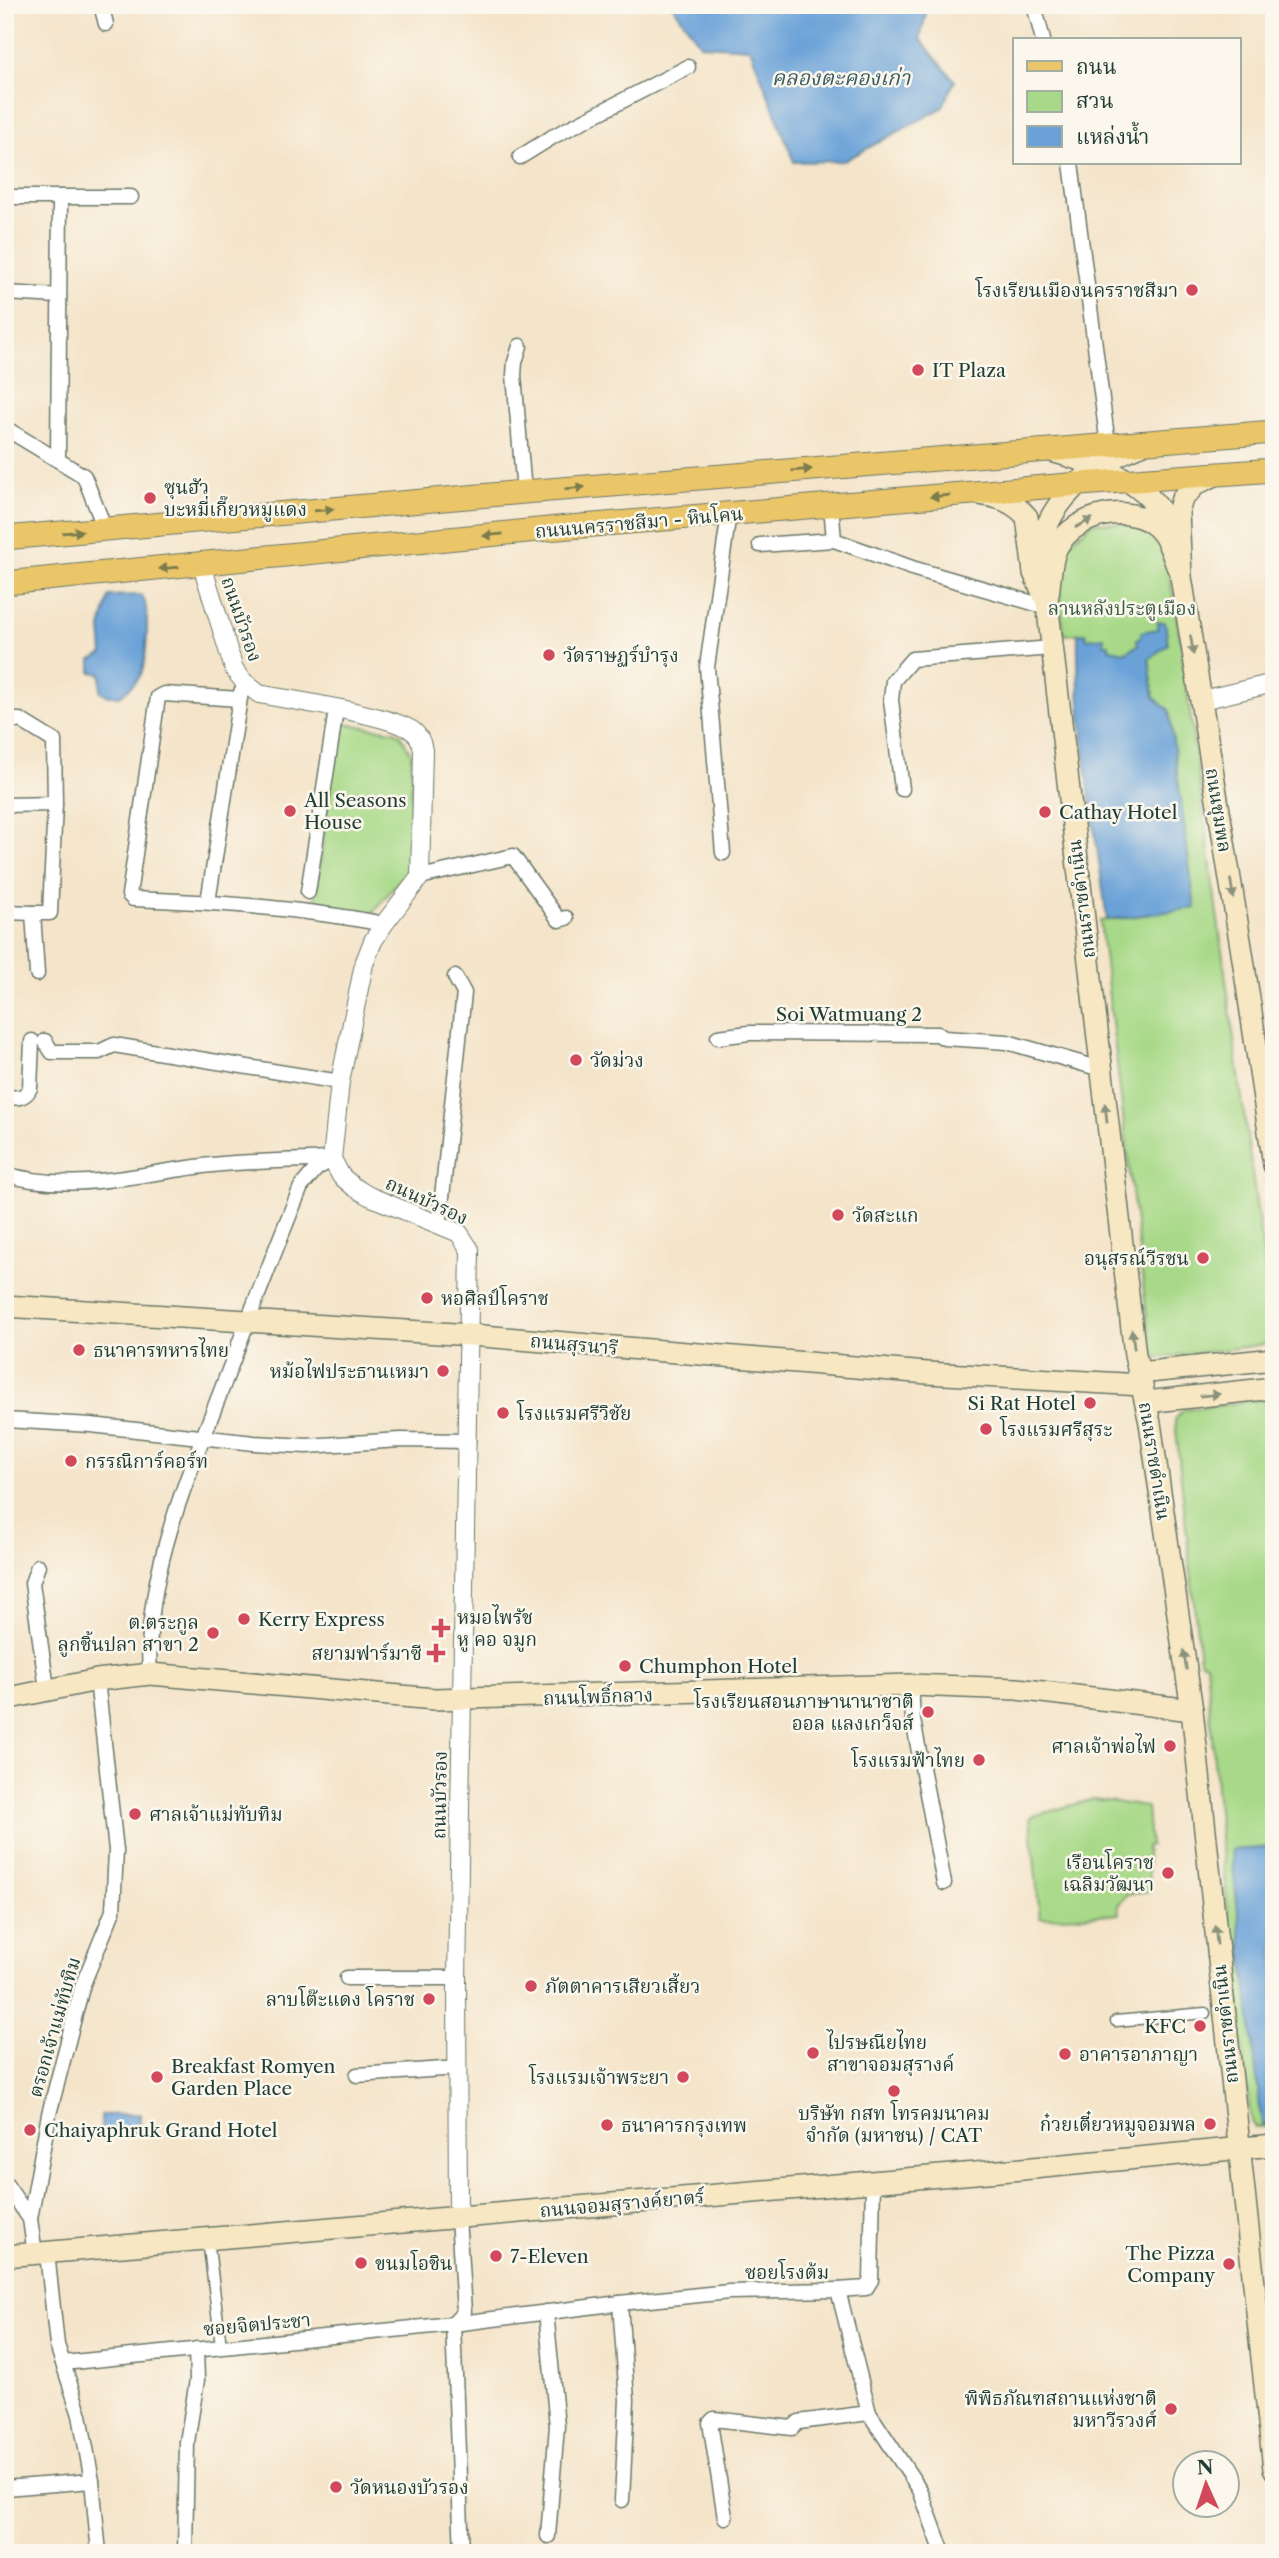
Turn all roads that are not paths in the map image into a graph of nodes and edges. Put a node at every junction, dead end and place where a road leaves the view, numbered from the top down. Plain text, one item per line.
1 (101, 5) edge
2 (1034, 5) edge
3 (106, 24) dead end
4 (1042, 38) edge
5 (688, 67) dead end
6 (520, 157) dead end
7 (1071, 164) edge
8 (5, 197) edge
9 (60, 197) junction
10 (131, 197) dead end
11 (5, 293) edge
12 (59, 296) junction
13 (520, 345) dead end
14 (5, 428) edge
15 (1274, 432) edge
16 (1151, 441) junction
17 (1047, 450) junction
18 (1108, 456) junction
19 (58, 459) junction
20 (1274, 470) edge
21 (1217, 474) junction
22 (1154, 480) junction
23 (1128, 481) junction
24 (1080, 484) junction
25 (1049, 486) junction
26 (524, 492) junction
27 (973, 493) junction
28 (831, 505) junction
29 (729, 513) junction
30 (105, 529) junction
31 (5, 538) edge
32 (834, 540) junction
33 (760, 545) dead end
34 (202, 565) junction
35 (1181, 577) junction
36 (5, 583) edge
37 (1047, 604) junction
38 (1052, 648) junction
39 (1274, 683) edge
40 (241, 691) junction
41 (1202, 700) junction
42 (335, 710) junction
43 (5, 720) edge
44 (902, 789) dead end
45 (55, 804) junction
46 (5, 806) edge
47 (723, 853) dead end
48 (420, 877) junction
49 (308, 892) dead end
50 (208, 902) junction
51 (5, 912) edge
52 (33, 913) junction
53 (566, 918) dead end
54 (384, 924) junction
55 (37, 974) dead end
56 (455, 977) dead end
57 (718, 1037) dead end
58 (1101, 1069) junction
59 (340, 1082) junction
60 (5, 1097) edge
61 (1271, 1130) edge
62 (332, 1159) junction
63 (1274, 1165) edge
64 (5, 1174) edge
65 (439, 1225) junction
66 (5, 1306) edge
67 (247, 1321) junction
68 (471, 1335) junction
69 (1274, 1359) edge
70 (1142, 1387) junction
71 (1274, 1388) edge
72 (5, 1420) edge
73 (203, 1437) junction
74 (468, 1441) junction
75 (38, 1566) dead end
76 (150, 1674) junction
77 (97, 1680) junction
78 (911, 1685) junction
79 (47, 1689) junction
80 (5, 1699) edge
81 (462, 1699) junction
82 (1192, 1710) junction
83 (944, 1883) dead end
84 (346, 1978) dead end
85 (457, 1978) junction
86 (1205, 2013) dead end
87 (1116, 2021) dead end
88 (458, 2068) junction
89 (357, 2075) dead end
90 (1274, 2145) edge
91 (1238, 2149) junction
92 (873, 2181) junction
93 (5, 2183) edge
94 (457, 2217) junction
95 (30, 2219) junction
96 (208, 2239) junction
97 (41, 2253) junction
98 (5, 2256) edge
99 (838, 2290) junction
100 (620, 2303) junction
101 (546, 2312) junction
102 (453, 2325) junction
103 (220, 2346) junction
104 (196, 2349) junction
105 (64, 2363) junction
106 (869, 2413) junction
107 (1274, 2469) edge
108 (92, 2481) junction
109 (5, 2488) edge
110 (622, 2500) dead end
111 (725, 2517) dead end
112 (548, 2536) dead end
113 (99, 2553) edge
114 (185, 2553) edge
115 (462, 2553) edge
116 (943, 2553) edge

1 - 3 street
2 - 4 street
5 - 6 street
7 - 18 street
8 - 9 street
9 - 10 street
9 - 12 street
11 - 12 street
12 - 19 street
13 - 26 street
14 - 19 street
15 - 16 main road, ถนนนครราชสีมา - หินโคน
16 - 18 main road, ถนนนครราชสีมา - หินโคน
16 - 22 main road
17 - 18 main road, ถนนนครราชสีมา - หินโคน
17 - 25 main road
26 -> 17 main road, ถนนนครราชสีมา - หินโคน
18 - 22 main road
18 - 23 main road
18 - 24 main road
19 - 30 street
20 - 21 main road, ถนนนครราชสีมา - หินโคน
21 - 22 main road, ถนนนครราชสีมา - หินโคน
21 - 35 main road, ถนนชุมพล
22 - 23 main road, ถนนนครราชสีมา - หินโคน
23 - 24 main road, ถนนนครราชสีมา - หินโคน
23 - 35 main road
24 - 25 main road, ถนนนครราชสีมา - หินโคน
24 - 37 main road
25 - 27 main road, ถนนนครราชสีมา - หินโคน
30 -> 26 main road, ถนนนครราชสีมา - หินโคน
27 -> 28 main road, ถนนนครราชสีมา - หินโคน
27 - 37 main road, ถนนราชดำเนิน
28 - 29 main road, ถนนนครราชสีมา - หินโคน
28 - 32 street
29 -> 34 main road, ถนนนครราชสีมา - หินโคน
29 - 47 street
31 -> 30 main road, ถนนนครราชสีมา - หินโคน
32 - 33 street
32 - 37 street
34 -> 36 main road, ถนนนครราชสีมา - หินโคน
34 - 40 street, ถนนบัวรอง
37 -> 35 main road
35 -> 41 main road, ถนนชุมพล
37 - 38 main road, ถนนราชดำเนิน
38 - 44 street
38 - 58 main road, ถนนราชดำเนิน
39 - 41 street
40 - 42 street, ถนนบัวรอง
40 - 50 street
40 - 50 street
41 -> 61 main road, ถนนชุมพล
42 - 48 street, ถนนบัวรอง
42 - 49 street
43 - 45 street
45 - 46 street
45 - 52 street
48 - 53 street
48 - 54 street
50 - 54 street
51 - 52 street
52 - 55 street
54 - 59 street
56 - 65 street
57 - 58 street, Soi Watmuang 2
70 -> 58 main road, ถนนราชดำเนิน
59 - 60 street
59 - 62 street
61 - 63 main road, ถนนชุมพล
62 - 64 street
62 - 65 street, ถนนบัวรอง
62 - 67 street
65 - 68 street, ถนนบัวรอง
66 - 67 main road, ถนนสุรนารี
67 - 68 main road, ถนนสุรนารี
67 - 73 street
68 - 70 main road, ถนนสุรนารี
68 - 74 street, ถนนบัวรอง
69 - 70 main road
70 -> 71 main road
82 -> 70 main road, ถนนราชดำเนิน
72 - 73 street
73 - 74 street
73 - 76 street
74 - 81 street, ถนนบัวรอง
75 - 79 street
76 - 77 main road, ถนนโพธิ์กลาง
76 - 81 main road, ถนนโพธิ์กลาง
77 - 79 main road, ถนนโพธิ์กลาง
77 - 95 street, ตรอกเจ้าแม่ทับทิม
78 - 81 main road, ถนนโพธิ์กลาง
78 - 82 main road, ถนนโพธิ์กลาง
78 - 83 street
79 - 80 main road, ถนนโพธิ์กลาง
81 - 85 street, ถนนบัวรอง
91 -> 82 main road, ถนนราชดำเนิน
84 - 85 street
85 - 88 street, ถนนบัวรอง
86 - 87 street
88 - 89 street
88 - 94 street, ถนนบัวรอง
90 - 91 main road, ถนนจอมสุรางค์ยาตร์
91 - 92 main road, ถนนจอมสุรางค์ยาตร์
91 - 107 main road, ถนนราชดำเนิน
92 - 94 main road, ถนนจอมสุรางค์ยาตร์
92 - 99 street
93 - 95 street
94 - 96 main road, ถนนจอมสุรางค์ยาตร์
94 - 102 street
95 - 97 street
96 - 97 main road, ถนนจอมสุรางค์ยาตร์
96 - 103 street
97 - 98 main road, ถนนจอมสุรางค์ยาตร์
97 - 105 street
99 - 100 street, ซอยโรงต้ม
99 - 106 street, ซอยโรงต้ม
100 - 101 street, ซอยโรงต้ม
100 - 110 street
101 - 102 street, ซอยโรงต้ม
101 - 112 street
102 - 103 street, ซอยจิตประชา
102 - 115 street
103 - 104 street, ซอยจิตประชา
104 - 105 street, ซอยจิตประชา
104 - 114 street
105 - 108 street
106 - 111 street
106 - 116 street, ซอยโรงต้ม
108 - 109 street
108 - 113 street

